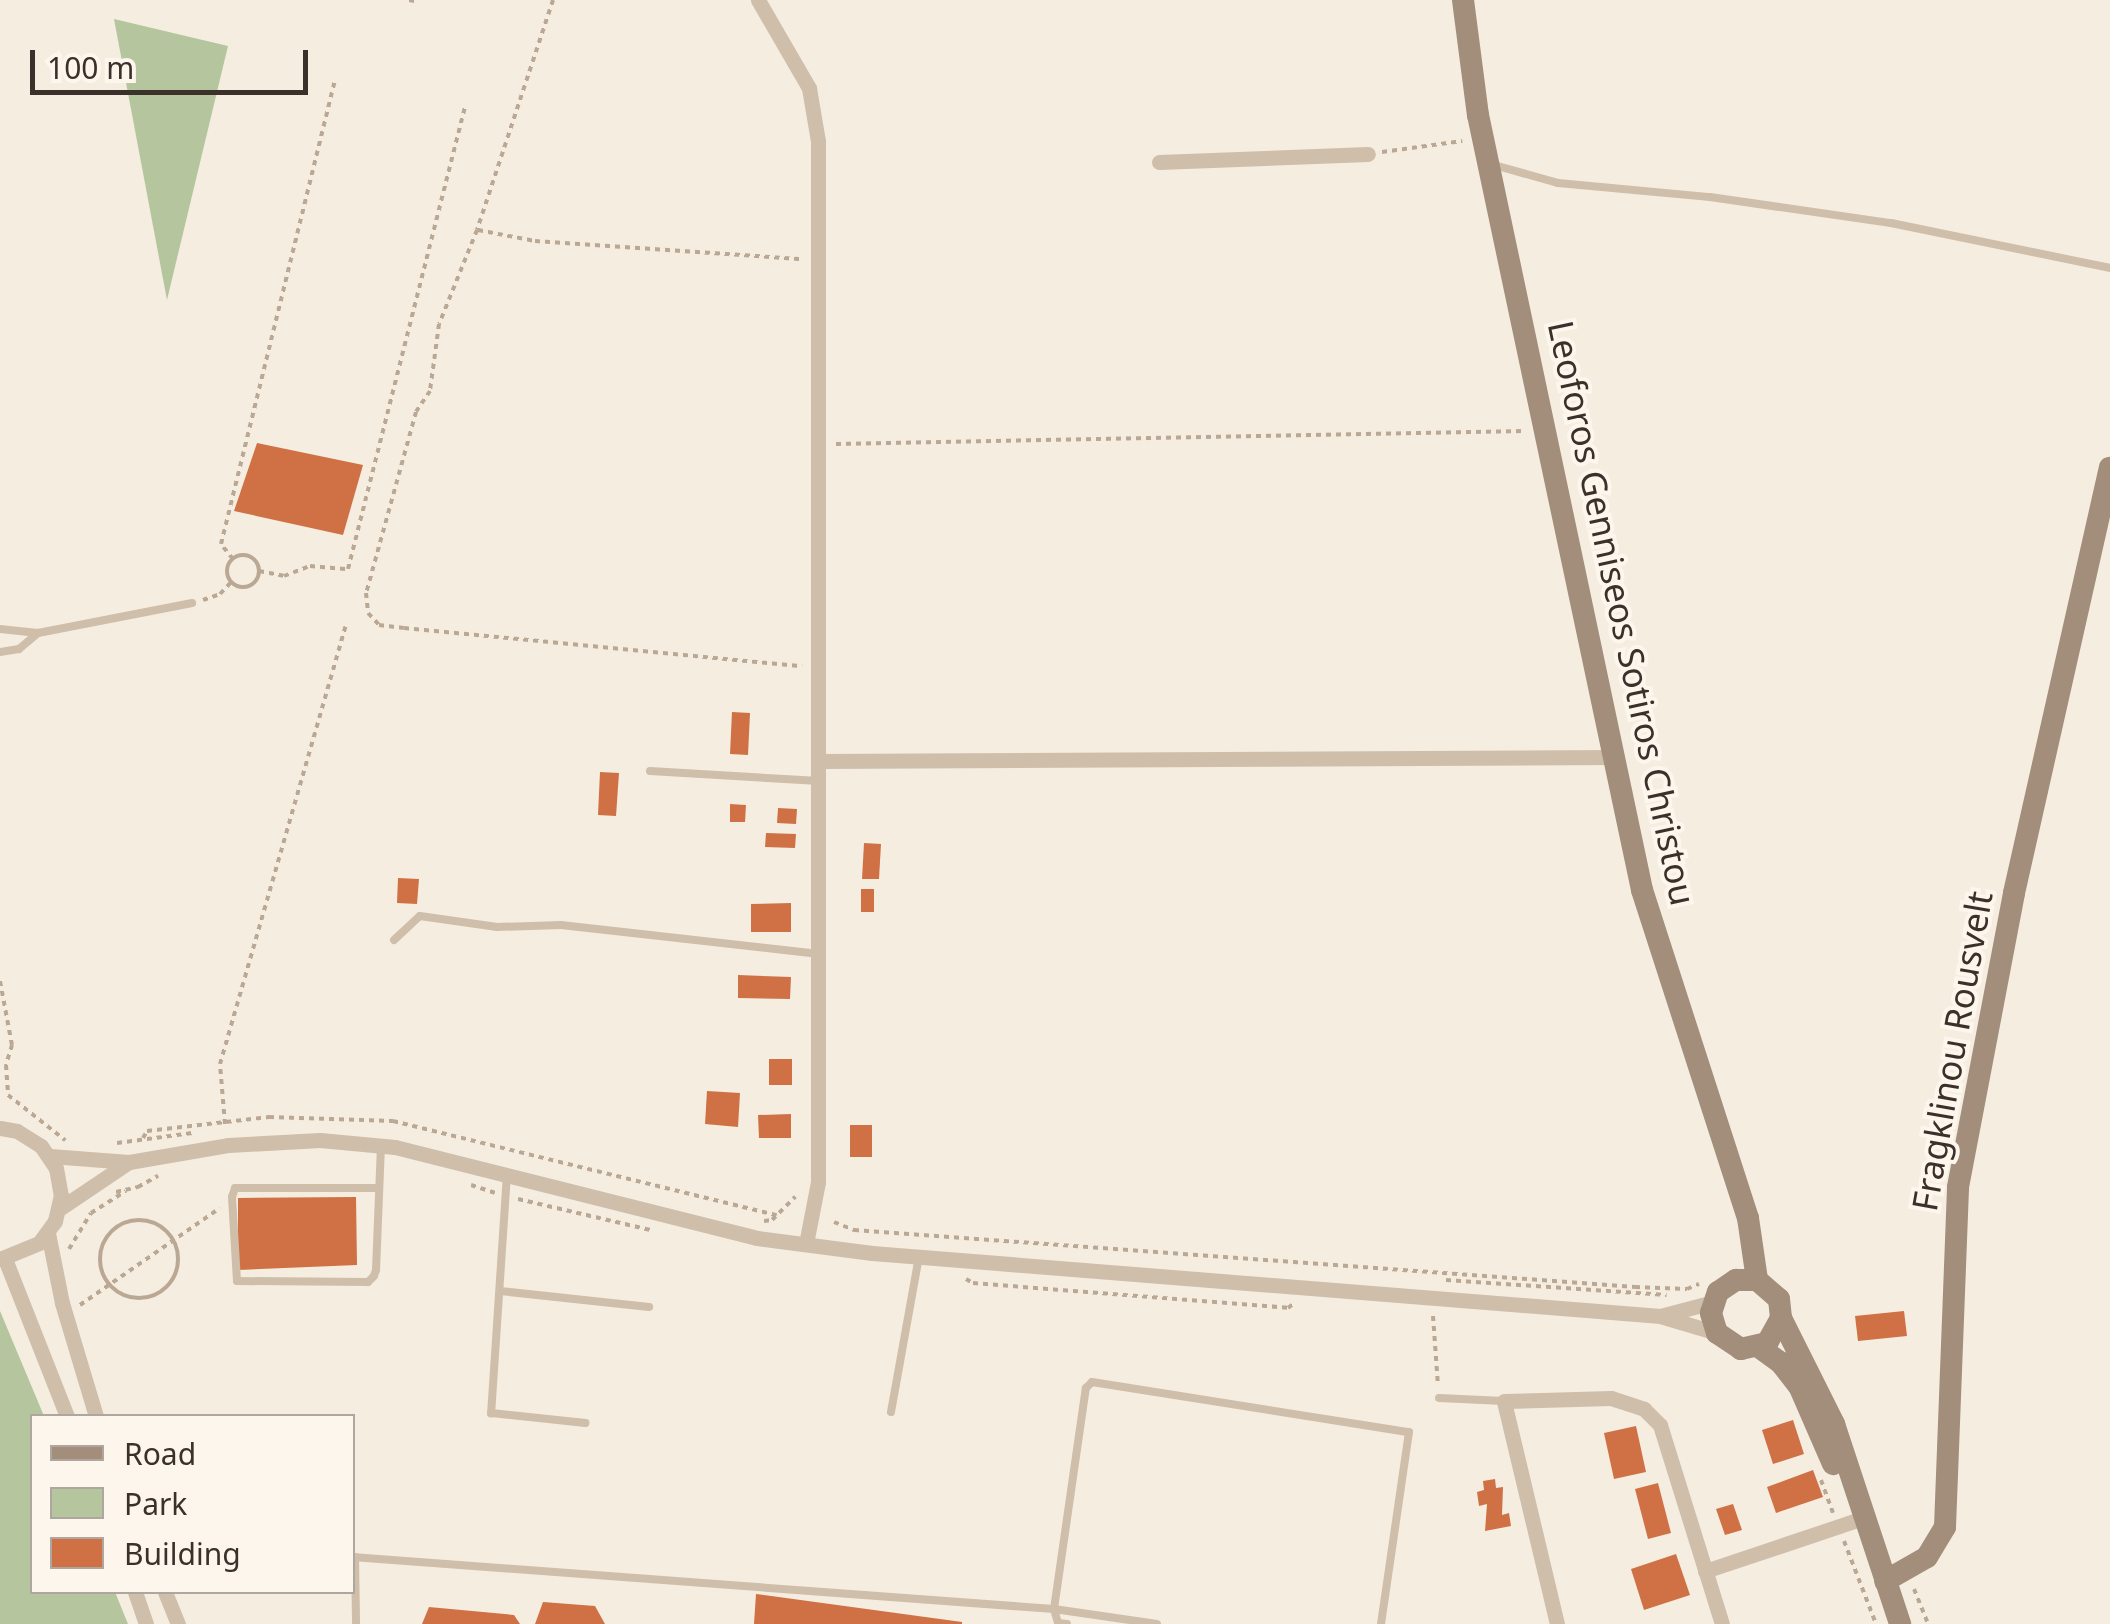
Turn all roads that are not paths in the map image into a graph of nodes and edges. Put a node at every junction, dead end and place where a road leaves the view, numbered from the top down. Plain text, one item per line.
1 (758, 0) edge
2 (1463, 0) edge
3 (1368, 154) road end
4 (1159, 162) dead end
5 (1489, 164) junction
6 (2110, 268) edge
7 (2110, 468) edge
8 (192, 603) road end
9 (0, 629) edge
10 (38, 633) junction
11 (0, 652) edge
12 (1614, 758) junction
13 (820, 762) junction
14 (650, 772) dead end
15 (820, 782) junction
16 (394, 940) dead end
17 (819, 954) junction
18 (0, 1108) edge
19 (2, 1128) edge
20 (381, 1146) junction
21 (50, 1156) junction
22 (129, 1162) junction
23 (507, 1174) junction
24 (379, 1188) junction
25 (60, 1209) junction
26 (48, 1233) junction
27 (806, 1244) junction
28 (920, 1256) junction
29 (2, 1259) edge
30 (1746, 1280) junction
31 (500, 1291) junction
32 (1708, 1291) junction
33 (649, 1307) dead end
34 (1660, 1316) junction
35 (1782, 1318) junction
36 (1717, 1334) junction
37 (1759, 1347) junction
38 (1439, 1398) road end
39 (1504, 1401) junction
40 (891, 1412) dead end
41 (66, 1414) edge
42 (95, 1414) edge
43 (584, 1423) dead end
44 (1848, 1523) junction
45 (355, 1557) edge
46 (1705, 1570) junction
47 (1895, 1576) junction
48 (355, 1590) edge
49 (136, 1594) edge
50 (166, 1594) edge
51 (1054, 1609) junction
52 (146, 1624) edge
53 (178, 1624) edge
54 (356, 1624) edge
55 (1067, 1624) edge
56 (1157, 1624) edge
57 (1381, 1624) edge
58 (1557, 1624) edge
59 (1722, 1624) edge
60 (1900, 1624) edge

1 - 13 street
2 - 5 main road, Leoforos Genniseos Sotiros Christou
3 - 4 street
5 - 6 lane
5 - 12 main road, Leoforos Genniseos Sotiros Christou
7 - 47 main road, Fragklinou Rousvelt
8 - 10 lane
9 - 10 lane
10 - 11 lane
12 - 13 street
12 - 30 main road, Leoforos Genniseos Sotiros Christou
13 - 15 street
14 - 15 lane
15 - 17 street
16 - 17 lane
17 - 27 street
18 - 19 street
19 - 21 street
20 - 22 street
20 - 23 street
20 - 24 lane
21 - 22 street
21 - 25 street
22 - 25 street
23 - 27 street
23 - 31 lane
24 - 24 lane
25 - 26 street
26 - 29 street
26 - 42 street
27 - 28 street
28 - 34 street
28 - 40 lane
29 - 41 street
30 - 32 main road
30 - 35 main road
31 - 33 lane
31 - 43 lane
32 - 34 street
32 - 36 main road
34 - 36 street
35 - 37 main road
35 - 47 main road
36 - 37 main road
37 - 44 main road
38 - 39 lane
39 - 46 street
39 - 58 street
44 - 46 street
44 - 47 main road
45 - 51 lane
46 - 59 street
47 - 60 main road
48 - 54 lane
49 - 52 street
50 - 53 street
51 - 55 lane
51 - 56 lane
51 - 57 lane

